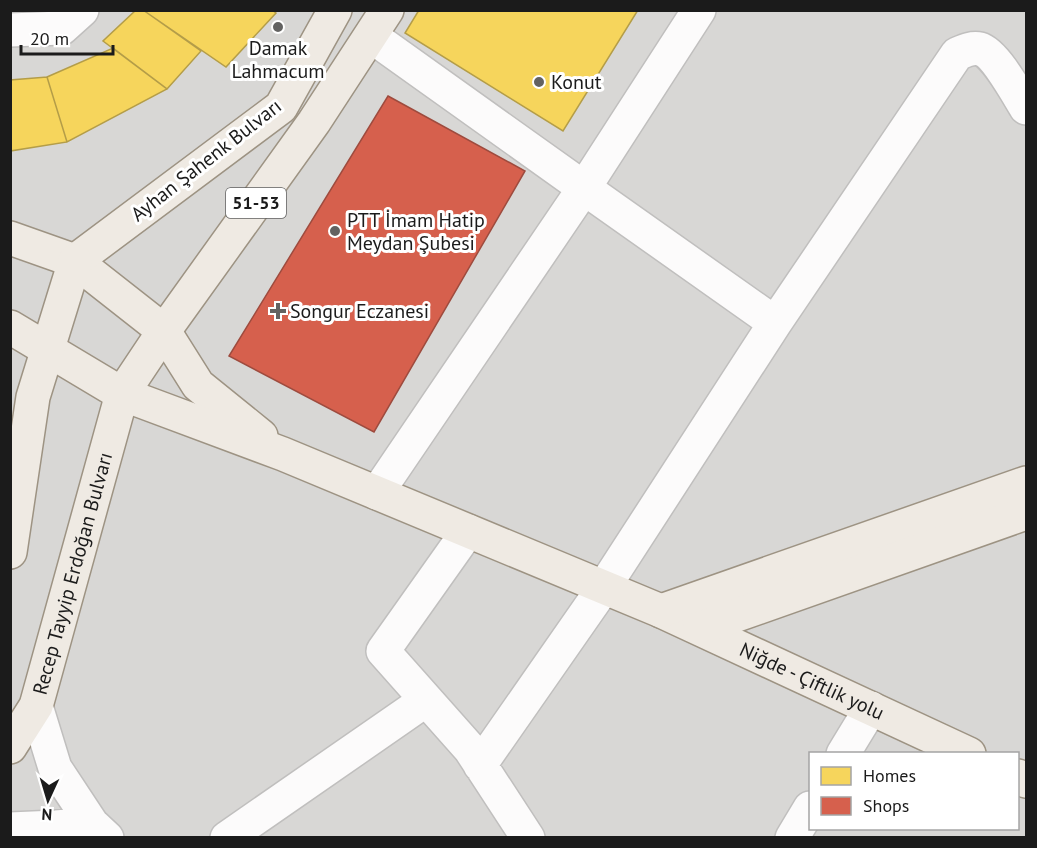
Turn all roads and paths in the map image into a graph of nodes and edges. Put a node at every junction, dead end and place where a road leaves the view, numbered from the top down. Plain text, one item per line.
1 (82, 10) edge
2 (699, 10) edge
3 (332, 11) edge
4 (379, 23) edge
5 (10, 30) edge
6 (1026, 108) edge
7 (584, 188) junction
8 (10, 238) edge
9 (75, 261) junction
10 (776, 323) junction
11 (10, 327) edge
12 (164, 331) junction
13 (47, 349) junction
14 (122, 394) junction
15 (283, 454) junction
16 (1026, 483) edge
17 (377, 493) junction
18 (1026, 513) edge
19 (468, 531) junction
20 (10, 552) edge
21 (604, 587) junction
22 (657, 609) junction
23 (700, 628) junction
24 (426, 700) junction
25 (36, 706) junction
26 (871, 708) junction
27 (10, 747) edge
28 (844, 752) edge
29 (967, 752) edge
30 (480, 765) junction
31 (809, 809) edge
32 (10, 829) edge
33 (99, 831) edge
34 (227, 837) edge
35 (528, 837) edge
36 (792, 837) edge

1 - 5 street
2 - 7 street
3 - 9 main road, Ayhan Şahenk Bulvarı
4 - 7 street
4 - 12 main road, Ayhan Şahenk Bulvarı / 51-53
6 - 10 street
7 - 10 street
7 - 17 street
8 - 9 main road
9 - 12 main road
9 - 13 main road
10 - 21 street
11 - 13 main road
12 - 14 main road, Ayhan Şahenk Bulvarı / 51-53
12 - 15 main road
13 - 14 main road
13 - 20 main road
14 - 15 main road
14 - 25 main road, Recep Tayyip Erdoğan Bulvarı
15 - 17 main road, Niğde - Çiftlik yolu
16 - 22 main road
17 - 19 main road, Niğde - Çiftlik yolu
18 - 23 main road
19 - 21 main road, Niğde - Çiftlik yolu
19 - 24 street
21 - 22 main road, Niğde - Çiftlik yolu
21 - 30 street
22 - 23 main road, Niğde - Çiftlik yolu
23 - 26 main road, Niğde - Çiftlik yolu
24 - 30 street
24 - 34 street
25 - 27 main road, Recep Tayyip Erdoğan Bulvarı
25 - 33 street
26 - 28 street
26 - 29 main road, Niğde - Çiftlik yolu
30 - 35 street
31 - 36 street
32 - 33 street

